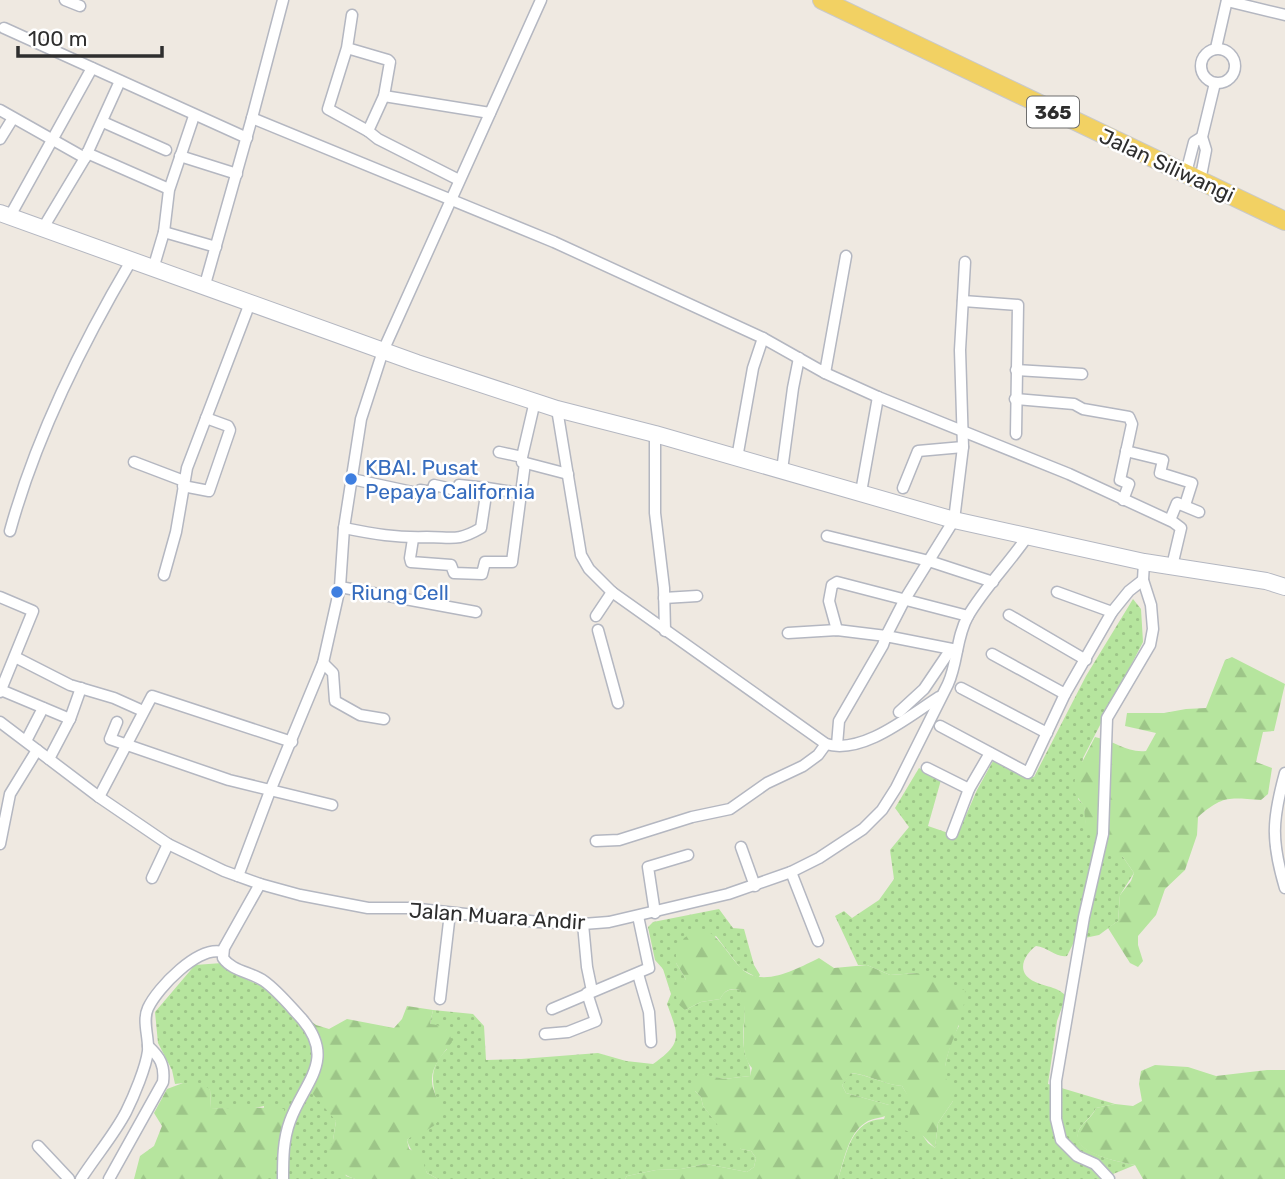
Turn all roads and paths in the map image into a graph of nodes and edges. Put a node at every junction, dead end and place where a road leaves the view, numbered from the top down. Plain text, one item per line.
1 (65, 0) edge
2 (282, 0) edge
3 (541, 0) edge
4 (822, 0) edge
5 (1227, 1) edge
6 (80, 6) dead end
7 (352, 15) dead end
8 (1285, 16) edge
9 (4, 28) dead end
10 (347, 48) junction
11 (1216, 48) junction
12 (92, 68) junction
13 (120, 81) junction
14 (1215, 83) junction
15 (384, 96) junction
16 (0, 110) edge
17 (491, 113) junction
18 (194, 116) junction
19 (13, 118) junction
20 (253, 118) junction
21 (103, 122) junction
22 (368, 131) junction
23 (1202, 136) junction
24 (247, 138) junction
25 (0, 139) edge
26 (53, 140) junction
27 (166, 150) dead end
28 (86, 156) junction
29 (180, 156) junction
30 (237, 174) junction
31 (1193, 177) junction
32 (459, 180) junction
33 (169, 189) junction
34 (451, 200) junction
35 (5, 214) edge
36 (1285, 221) edge
37 (43, 228) junction
38 (164, 233) junction
39 (216, 247) junction
40 (846, 257) dead end
41 (131, 261) junction
42 (965, 262) dead end
43 (153, 269) junction
44 (204, 288) junction
45 (963, 301) junction
46 (250, 303) junction
47 (763, 338) junction
48 (383, 351) junction
49 (799, 358) junction
50 (1016, 370) junction
51 (825, 373) junction
52 (1082, 373) dead end
53 (878, 397) junction
54 (1015, 399) junction
55 (535, 401) junction
56 (557, 409) junction
57 (206, 418) junction
58 (962, 431) junction
59 (656, 434) junction
60 (1016, 434) dead end
61 (963, 447) junction
62 (1126, 450) junction
63 (499, 452) dead end
64 (737, 458) junction
65 (524, 460) junction
66 (134, 462) dead end
67 (782, 470) junction
68 (568, 474) junction
69 (352, 479) junction
70 (184, 483) junction
71 (487, 488) junction
72 (903, 488) dead end
73 (861, 492) junction
74 (520, 493) junction
75 (1124, 500) junction
76 (1185, 505) junction
77 (1199, 512) dead end
78 (954, 520) junction
79 (1170, 520) junction
80 (344, 528) junction
81 (10, 531) dead end
82 (827, 536) dead end
83 (1027, 537) junction
84 (413, 539) junction
85 (929, 561) junction
86 (1144, 562) junction
87 (1172, 566) junction
88 (164, 575) dead end
89 (1143, 580) junction
90 (993, 582) junction
91 (340, 587) junction
92 (1285, 587) edge
93 (1058, 592) dead end
94 (612, 593) junction
95 (697, 596) dead end
96 (0, 597) edge
97 (664, 598) junction
98 (905, 599) junction
99 (476, 612) dead end
100 (1112, 612) junction
101 (1009, 615) dead end
102 (968, 616) junction
103 (596, 617) dead end
104 (598, 630) dead end
105 (837, 630) junction
106 (665, 631) junction
107 (788, 633) dead end
108 (886, 635) junction
109 (954, 649) junction
110 (992, 654) dead end
111 (15, 657) junction
112 (1086, 660) junction
113 (323, 663) junction
114 (81, 688) junction
115 (961, 688) dead end
116 (0, 691) edge
117 (1065, 694) junction
118 (940, 696) junction
119 (618, 703) dead end
120 (43, 708) junction
121 (143, 711) junction
122 (899, 712) dead end
123 (70, 719) junction
124 (384, 719) dead end
125 (0, 722) edge
126 (117, 722) dead end
127 (940, 726) dead end
128 (1047, 733) junction
129 (26, 741) junction
130 (292, 742) junction
131 (127, 745) junction
132 (832, 745) junction
133 (37, 750) junction
134 (990, 753) junction
135 (49, 759) junction
136 (927, 768) dead end
137 (1285, 773) edge
138 (969, 789) junction
139 (270, 791) junction
140 (99, 797) junction
141 (332, 805) dead end
142 (952, 834) dead end
143 (596, 841) dead end
144 (0, 844) edge
145 (168, 844) junction
146 (741, 847) dead end
147 (688, 855) dead end
148 (791, 872) junction
149 (238, 876) junction
150 (152, 878) dead end
151 (260, 884) junction
152 (755, 886) junction
153 (1285, 888) edge
154 (450, 913) junction
155 (655, 913) junction
156 (639, 916) junction
157 (583, 924) junction
158 (818, 941) dead end
159 (222, 953) junction
160 (638, 974) junction
161 (590, 992) junction
162 (440, 999) dead end
163 (552, 1009) dead end
164 (545, 1034) dead end
165 (651, 1042) dead end
166 (148, 1046) junction
167 (38, 1146) dead end
168 (69, 1179) edge
169 (81, 1179) edge
170 (109, 1179) edge
171 (284, 1179) edge
172 (1109, 1179) edge

1 - 6 street
2 - 20 street
3 - 17 street
4 - 31 main road, Jalan Siliwangi / 365
5 - 8 street
5 - 11 street
7 - 10 street
9 - 12 street
10 - 15 street
10 - 22 street
11 - 14 street
11 - 14 street
12 - 13 street
12 - 26 street
13 - 18 street
13 - 21 street
14 - 23 street
15 - 17 street
15 - 22 street
16 - 19 street
17 - 32 street
18 - 24 street
18 - 29 street
19 - 25 street
19 - 26 street
20 - 24 street
20 - 34 street
21 - 27 street
21 - 28 street
22 - 32 street
23 - 31 street
23 - 31 street
24 - 30 street
26 - 28 street
26 - 35 street
28 - 33 street
28 - 37 street
29 - 30 street
29 - 33 street
30 - 39 street
31 - 36 main road, Jalan Siliwangi / 365
32 - 34 street
33 - 38 street
34 - 47 street
34 - 48 street
35 - 37 main road
37 - 41 main road
38 - 39 street
38 - 43 street
39 - 44 street
40 - 51 street
41 - 43 main road
41 - 81 street
42 - 45 street
43 - 44 main road
44 - 46 main road
45 - 50 street
45 - 58 street
46 - 48 main road
46 - 57 street
47 - 49 street
47 - 64 street
48 - 55 main road
48 - 69 street
49 - 51 street
49 - 67 street
50 - 52 street
50 - 54 street
51 - 53 street
53 - 58 street
53 - 73 street
54 - 60 street
54 - 62 street
55 - 56 main road
55 - 65 street
56 - 59 main road
56 - 68 street
57 - 70 street
57 - 70 street
58 - 61 street
58 - 75 street
59 - 64 main road
59 - 97 street
61 - 72 street
61 - 78 street
62 - 75 street
62 - 76 street
63 - 65 street
64 - 67 main road
65 - 68 street
65 - 74 street
66 - 70 street
67 - 73 main road
68 - 94 street
69 - 71 street
69 - 80 street
70 - 88 street
71 - 74 street
71 - 84 street
73 - 78 main road
74 - 84 street
75 - 79 street
76 - 77 street
76 - 79 street
78 - 83 main road
78 - 85 street
79 - 87 street
80 - 84 street
80 - 91 street
82 - 85 street
83 - 86 main road
83 - 90 street, Jalan Muara Andir
85 - 90 street
85 - 98 street
86 - 87 main road
86 - 89 street
87 - 92 main road
89 - 100 street
89 - 172 street
90 - 102 street, Jalan Muara Andir
91 - 99 street
91 - 113 street
93 - 100 street
94 - 103 street
94 - 106 street
95 - 97 street
96 - 111 street
97 - 106 street
98 - 102 street
98 - 105 street
98 - 108 street
100 - 112 street
101 - 112 street
102 - 109 street, Jalan Muara Andir
104 - 119 street
105 - 107 street
105 - 108 street
106 - 132 street
108 - 109 street
108 - 132 street
109 - 118 street, Jalan Muara Andir
109 - 122 street
110 - 117 street
111 - 114 street
111 - 116 street
112 - 117 street
113 - 124 street
113 - 130 street
114 - 121 street
114 - 123 street
115 - 128 street
116 - 120 street
117 - 128 street
118 - 132 street
118 - 148 street, Jalan Muara Andir
120 - 123 street
120 - 129 street
121 - 130 street
121 - 131 street
123 - 135 street
125 - 129 street, Jalan Muara Andir
126 - 131 street
127 - 134 street
128 - 134 street
129 - 133 street, Jalan Muara Andir
130 - 139 street
131 - 139 street
131 - 140 street
132 - 143 street
133 - 135 street, Jalan Muara Andir
133 - 144 street
134 - 138 street
135 - 140 street, Jalan Muara Andir
136 - 138 street
137 - 153 street
138 - 142 street
139 - 141 street
139 - 149 street
140 - 145 street, Jalan Muara Andir
145 - 149 street, Jalan Muara Andir
145 - 150 street
146 - 152 street
147 - 155 street
148 - 152 street, Jalan Muara Andir
148 - 158 street
149 - 151 street, Jalan Muara Andir
151 - 154 street, Jalan Muara Andir
151 - 159 street
152 - 155 street, Jalan Muara Andir
154 - 157 street, Jalan Muara Andir
154 - 162 street
155 - 156 street, Jalan Muara Andir
156 - 157 street, Jalan Muara Andir
156 - 160 street
157 - 161 street
159 - 166 street
159 - 171 street
160 - 161 street
160 - 165 street
161 - 163 street
161 - 164 street
166 - 169 street
166 - 170 street
167 - 168 street

